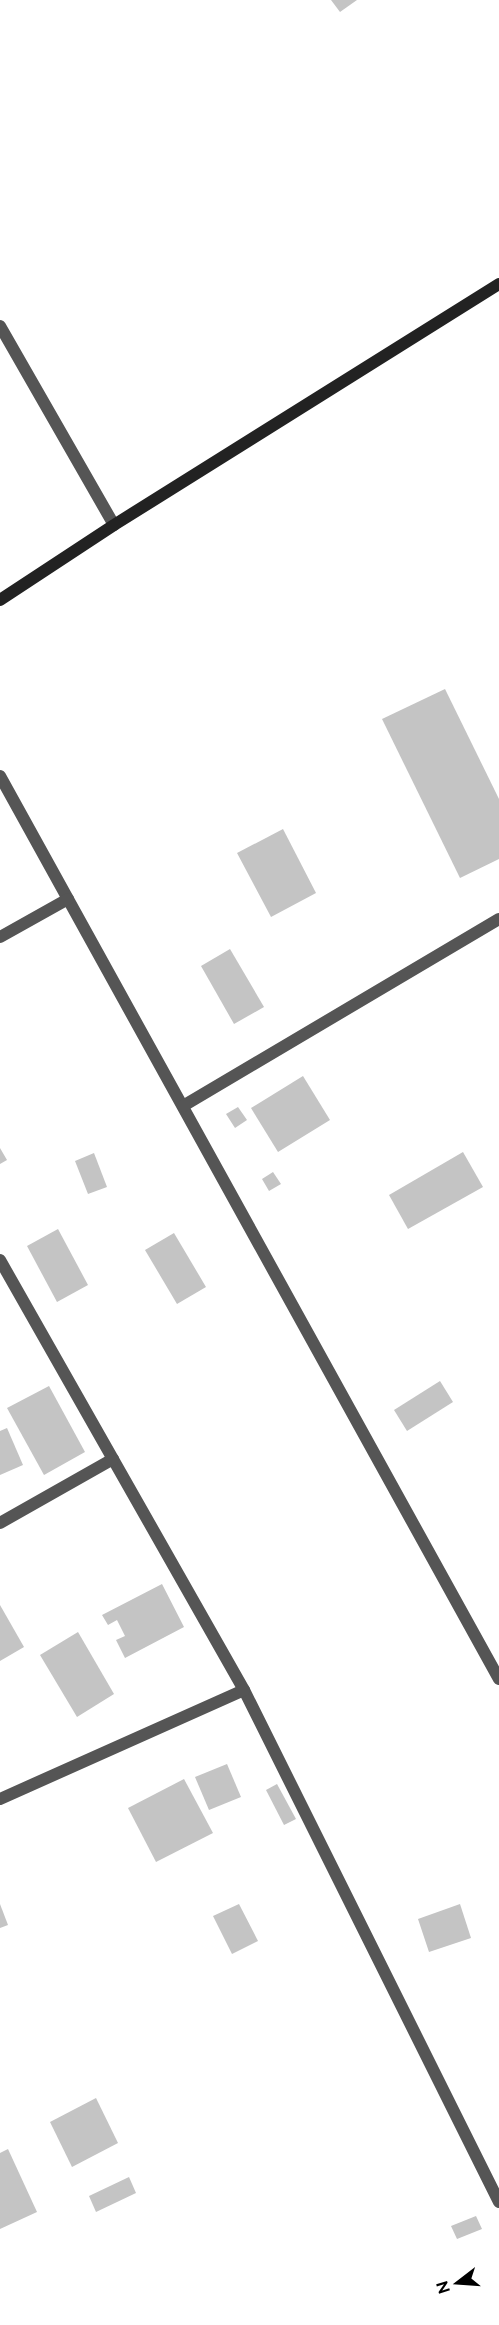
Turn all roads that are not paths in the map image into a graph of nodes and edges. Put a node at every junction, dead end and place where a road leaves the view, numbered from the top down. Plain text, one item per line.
1 (499, 284) edge
2 (0, 326) edge
3 (114, 525) junction
4 (0, 600) edge
5 (0, 776) edge
6 (68, 900) junction
7 (499, 919) edge
8 (0, 937) edge
9 (183, 1106) junction
10 (0, 1260) edge
11 (113, 1459) junction
12 (0, 1523) edge
13 (499, 1679) edge
14 (244, 1690) junction
15 (0, 1799) edge
16 (499, 2202) edge

1 - 3 main road
2 - 3 street
3 - 4 main road
5 - 6 street
6 - 8 street
6 - 9 street
7 - 9 street
9 - 13 street
10 - 11 street
11 - 12 street
11 - 14 street
14 - 15 street
14 - 16 street

